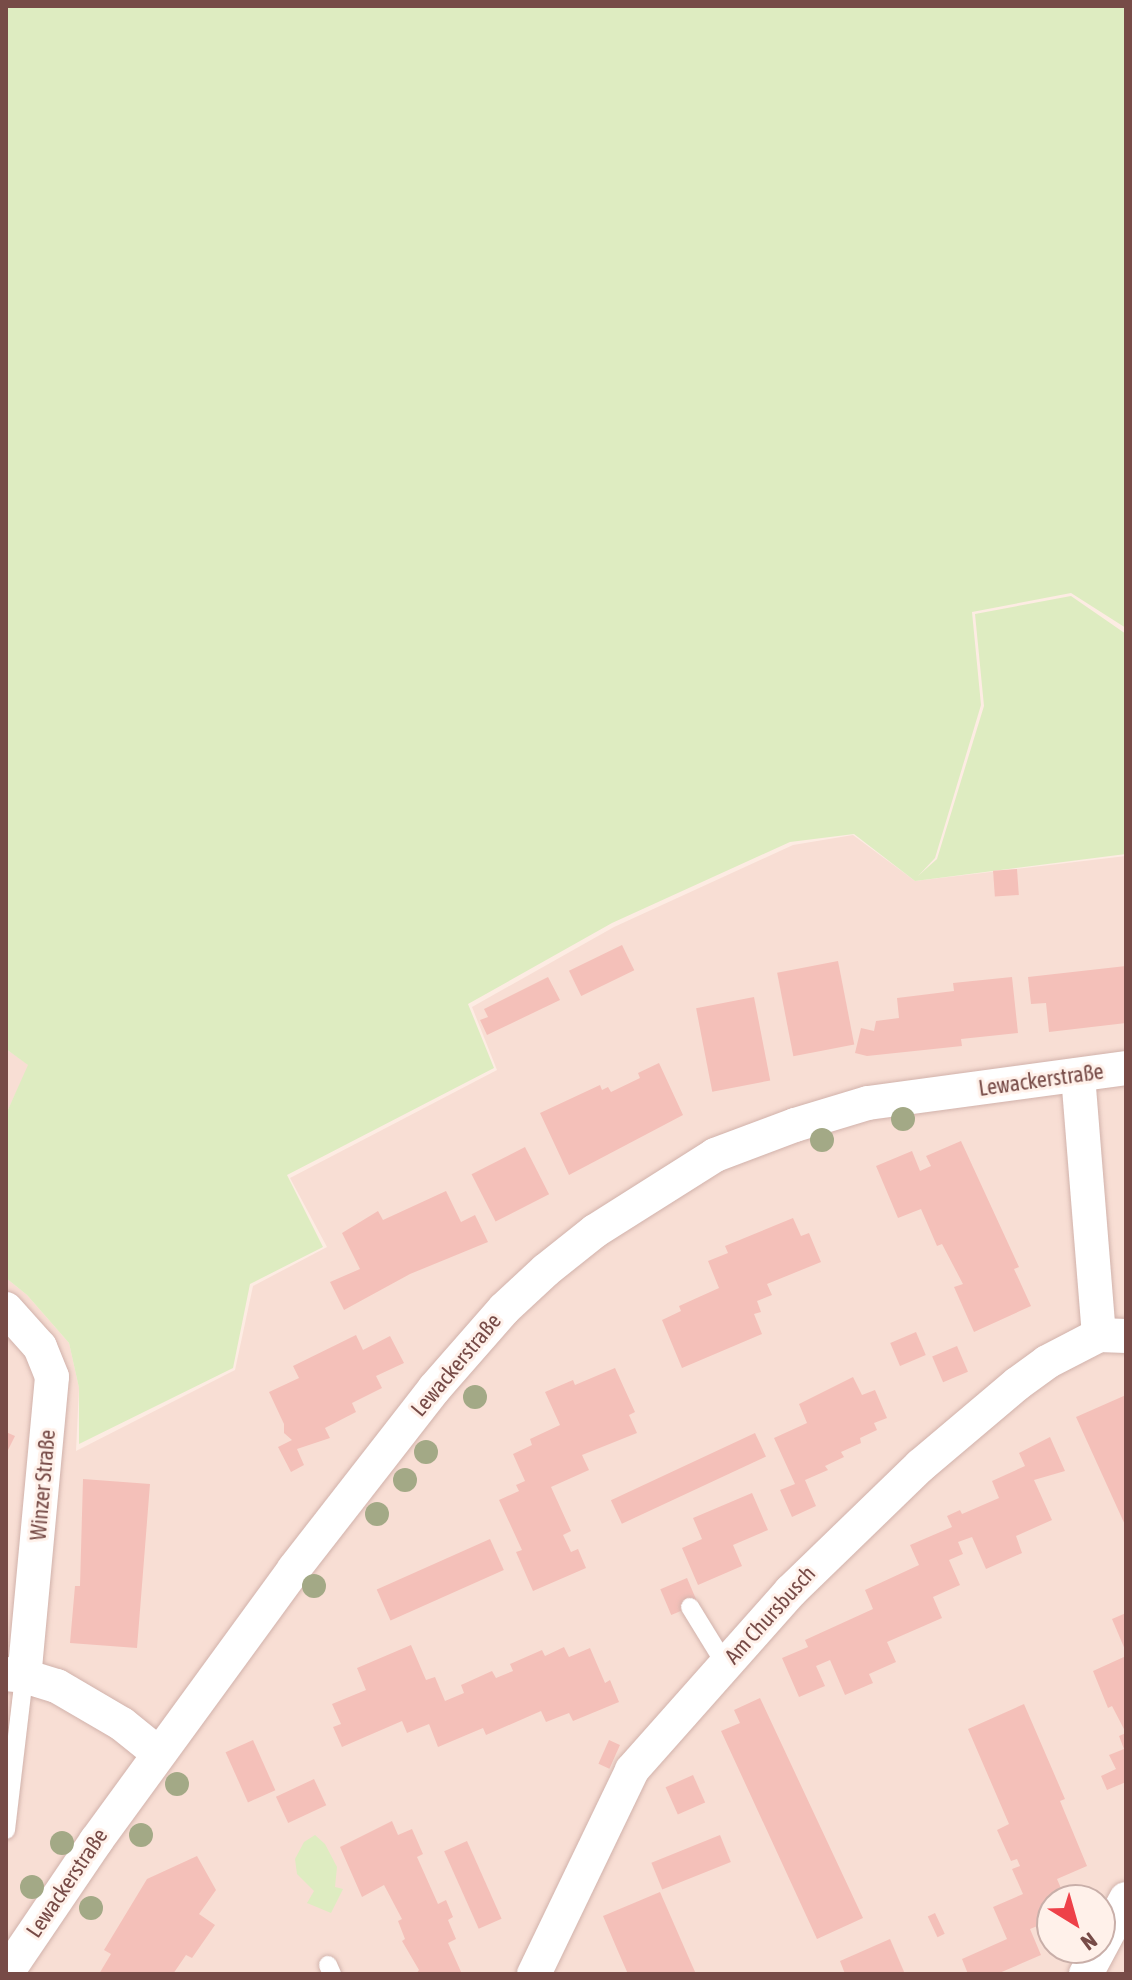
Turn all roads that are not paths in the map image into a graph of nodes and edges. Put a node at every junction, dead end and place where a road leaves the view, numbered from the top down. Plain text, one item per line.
1 (1126, 1068) edge
2 (1078, 1075) junction
3 (6, 1309) edge
4 (1112, 1335) edge
5 (690, 1607) dead end
6 (725, 1664) junction
7 (15, 1675) edge
8 (158, 1753) junction
9 (6, 1830) edge
10 (1126, 1899) edge
11 (6, 1974) edge
12 (534, 1974) edge
13 (1086, 1974) edge

1 - 2 street, Lewackerstraße
2 - 4 street, Am Chursbusch
2 - 8 street, Lewackerstraße
3 - 7 street, Winzer Straße
4 - 6 street, Am Chursbusch
5 - 6 lane
6 - 12 street, Am Chursbusch
7 - 8 street
7 - 9 lane
8 - 11 street, Lewackerstraße
10 - 13 street

